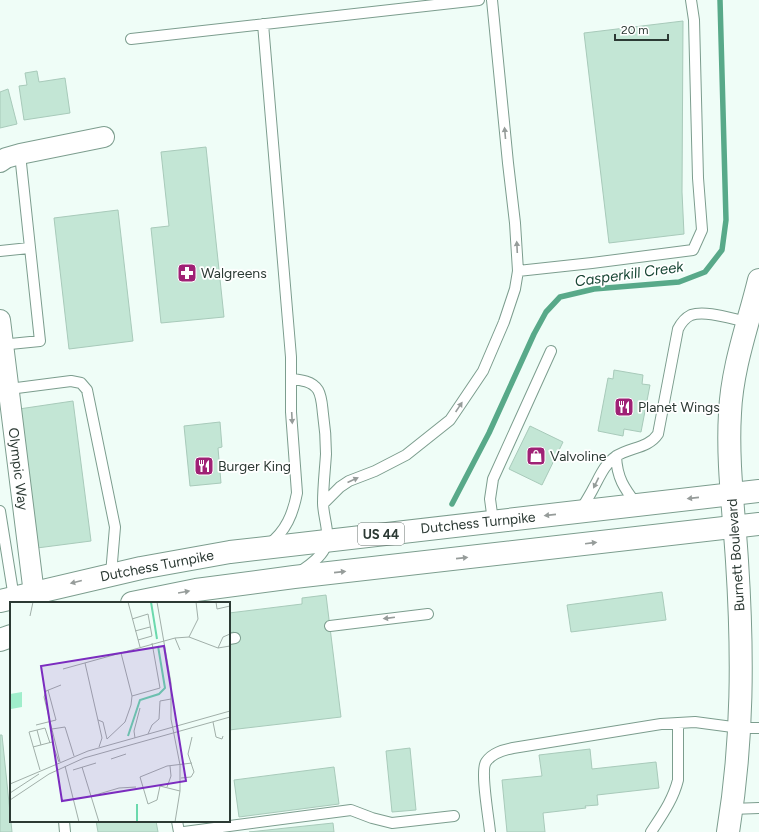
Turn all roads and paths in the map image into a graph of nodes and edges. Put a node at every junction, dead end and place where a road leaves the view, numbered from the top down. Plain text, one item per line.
1 (479, 0) edge
2 (492, 0) edge
3 (691, 0) edge
4 (263, 24) junction
5 (131, 39) dead end
6 (104, 137) dead end
7 (20, 154) junction
8 (0, 162) edge
9 (29, 248) junction
10 (0, 251) edge
11 (518, 271) junction
12 (759, 280) edge
13 (0, 320) edge
14 (748, 322) junction
15 (2, 345) edge
16 (551, 351) dead end
17 (291, 379) junction
18 (8, 389) junction
19 (616, 456) junction
20 (759, 491) edge
21 (732, 494) junction
22 (323, 504) junction
23 (637, 504) junction
24 (0, 511) edge
25 (580, 511) junction
26 (493, 521) junction
27 (759, 524) edge
28 (735, 527) junction
29 (327, 540) junction
30 (259, 548) junction
31 (111, 574) junction
32 (259, 581) junction
33 (12, 600) edge
34 (137, 602) edge
35 (428, 614) dead end
36 (330, 626) dead end
37 (10, 636) edge
38 (0, 640) edge
39 (678, 723) junction
40 (750, 728) edge
41 (759, 808) edge
42 (731, 809) junction
43 (454, 816) dead end
44 (64, 822) edge
45 (177, 822) edge
46 (65, 832) edge
47 (179, 832) edge
48 (184, 832) edge
49 (490, 832) edge
50 (651, 832) edge
51 (728, 832) edge

1 - 4 lane
11 -> 2 lane
3 - 11 lane
4 - 5 lane
4 - 17 lane
6 - 7 street
7 - 8 street
7 - 9 lane
9 - 10 lane
9 - 15 lane
22 -> 11 lane
12 - 14 main road, Burnett Boulevard
13 - 15 street, Olympic Way
14 - 19 lane
14 - 21 main road, Burnett Boulevard
15 - 18 street, Olympic Way
16 - 26 lane
17 - 22 lane
17 -> 30 lane
18 - 31 lane
18 - 33 street, Olympic Way
19 - 23 lane
19 -> 25 lane
20 - 21 main road, Dutchess Turnpike / US 44
21 -> 23 main road, Dutchess Turnpike / US 44
21 - 28 main road, Burnett Boulevard
22 - 29 lane
23 - 25 main road, Dutchess Turnpike / US 44
24 - 33 lane
25 -> 26 main road, Dutchess Turnpike / US 44
26 - 29 main road, Dutchess Turnpike / US 44
27 - 28 main road, US 44
32 -> 28 main road, US 44
28 - 40 main road, Burnett Boulevard
29 - 30 main road, Dutchess Turnpike / US 44
29 - 32 lane
30 - 31 main road, Dutchess Turnpike / US 44
31 -> 33 main road, Dutchess Turnpike / US 44
34 -> 32 main road, US 44
35 -> 36 lane
37 - 38 main road
39 - 40 lane
39 - 49 lane
39 - 50 lane
40 - 42 main road, Burnett Boulevard
41 - 42 lane
42 - 51 main road, Burnett Boulevard
43 - 48 lane
44 - 46 lane
45 - 47 lane

